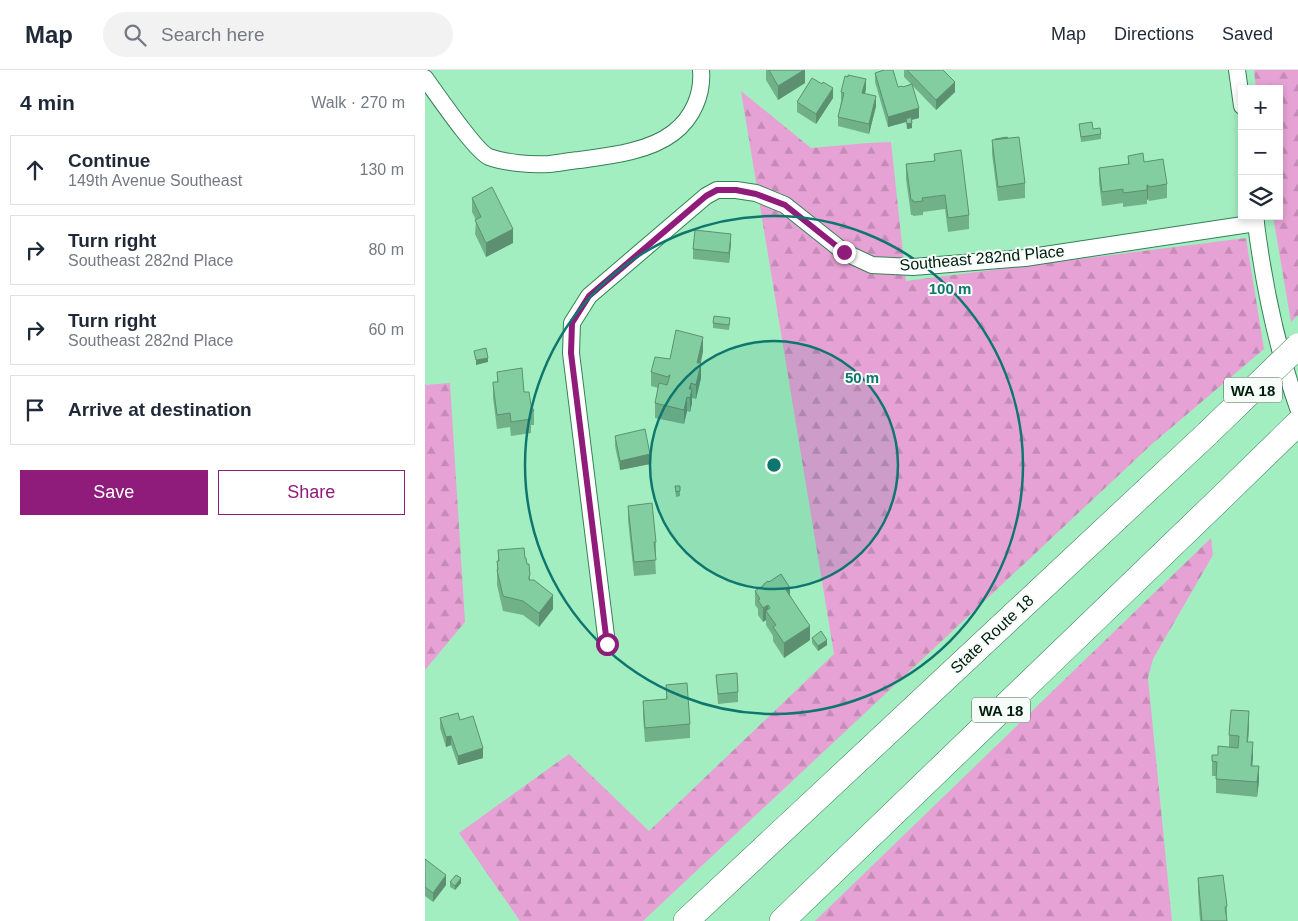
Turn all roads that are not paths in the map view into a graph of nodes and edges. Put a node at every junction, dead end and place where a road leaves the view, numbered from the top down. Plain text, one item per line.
1 (701, 70) edge
2 (1237, 70) edge
3 (425, 78) edge
4 (1239, 85) edge
5 (1256, 220) edge
6 (1298, 346) edge
7 (1298, 408) edge
8 (1298, 423) edge
9 (607, 644) dead end
10 (685, 921) edge
11 (782, 921) edge

1 - 3 street
2 - 4 street
5 - 7 street
5 - 9 street, Southeast 282nd Place
6 - 10 highway, State Route 18 / WA 18, bridge
8 - 11 highway, WA 18

